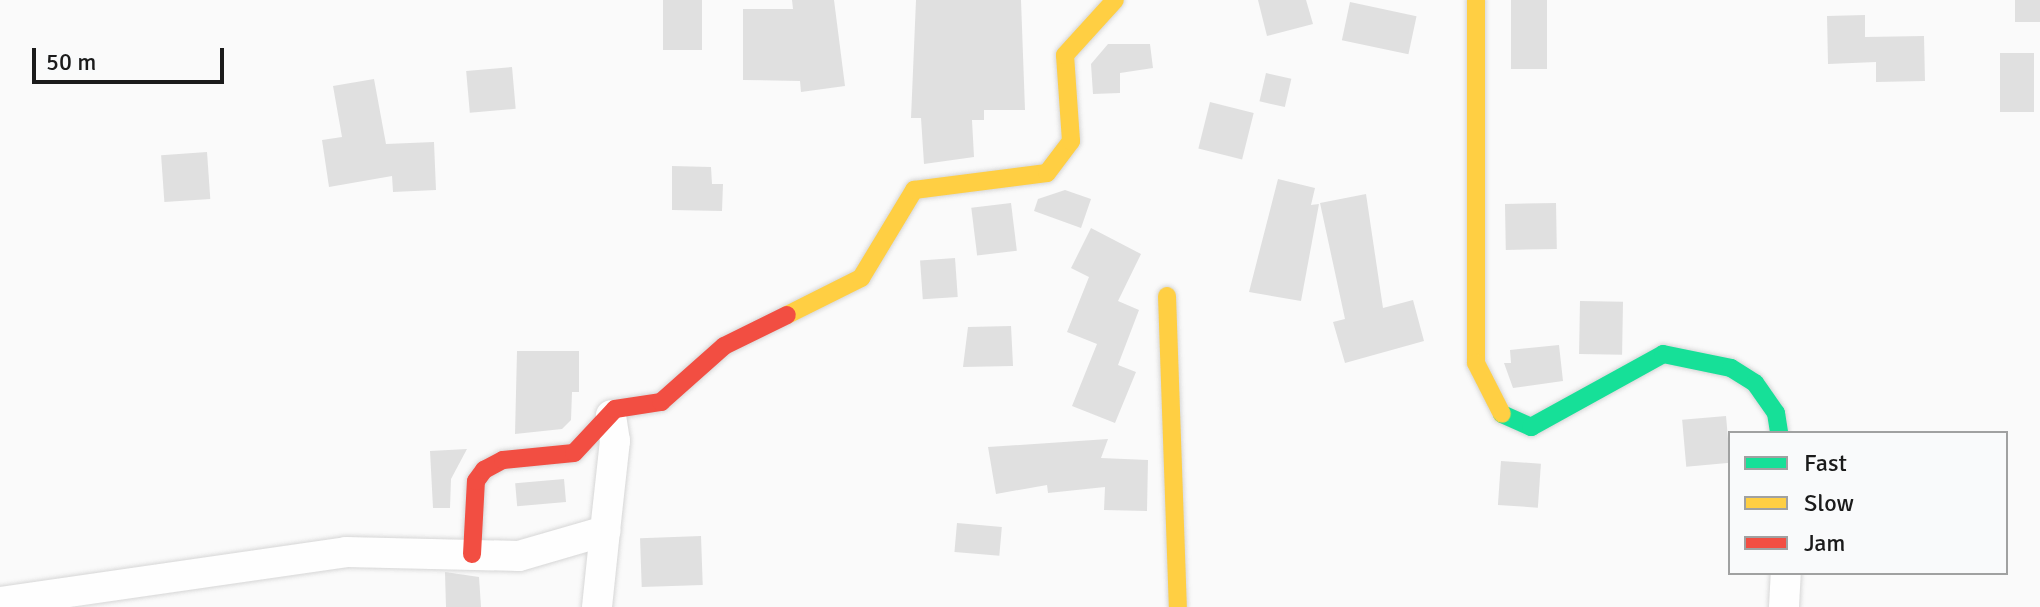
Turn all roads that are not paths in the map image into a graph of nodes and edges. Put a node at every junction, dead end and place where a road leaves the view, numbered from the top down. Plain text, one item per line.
1 (1115, 0) edge
2 (1476, 0) edge
3 (1167, 296) dead end
4 (611, 415) junction
5 (1779, 431) edge
6 (605, 531) junction
7 (472, 554) junction
8 (1786, 575) edge
9 (0, 602) edge
10 (597, 607) edge
11 (1178, 607) edge
12 (1784, 607) edge

1 - 4 street
2 - 5 street
3 - 11 street
4 - 6 street
4 - 7 street
6 - 7 street
6 - 10 street
7 - 9 street
8 - 12 street

